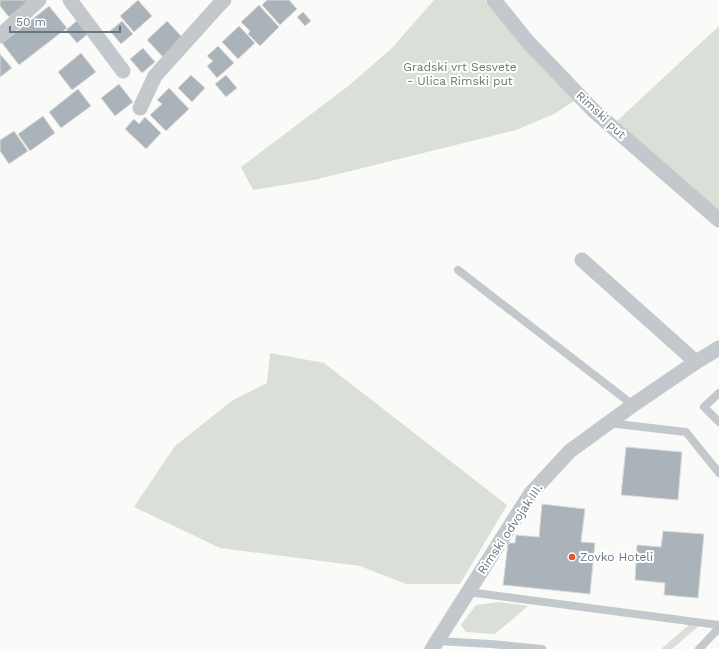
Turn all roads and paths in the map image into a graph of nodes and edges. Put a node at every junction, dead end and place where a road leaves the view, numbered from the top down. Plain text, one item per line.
1 (38, 0) edge
2 (70, 0) edge
3 (224, 0) edge
4 (494, 0) edge
5 (0, 36) edge
6 (123, 71) dead end
7 (140, 108) dead end
8 (719, 220) edge
9 (582, 260) dead end
10 (458, 270) dead end
11 (719, 348) edge
12 (696, 362) junction
13 (719, 393) edge
14 (633, 405) junction
15 (719, 422) edge
16 (607, 423) junction
17 (719, 473) edge
18 (468, 592) junction
19 (719, 625) edge
20 (719, 628) edge
21 (435, 645) edge
22 (542, 649) edge
23 (699, 649) edge

1 - 5 street
2 - 6 street
3 - 7 street
4 - 8 street, Rimski put
9 - 12 street
10 - 14 lane
11 - 12 street, Rimski odvojak III.
12 - 14 street, Rimski odvojak III.
13 - 15 lane
14 - 16 street, Rimski odvojak III.
16 - 17 lane
16 - 18 street, Rimski odvojak III.
18 - 19 lane
18 - 21 street, Rimski odvojak III.
20 - 23 lane
21 - 22 lane

